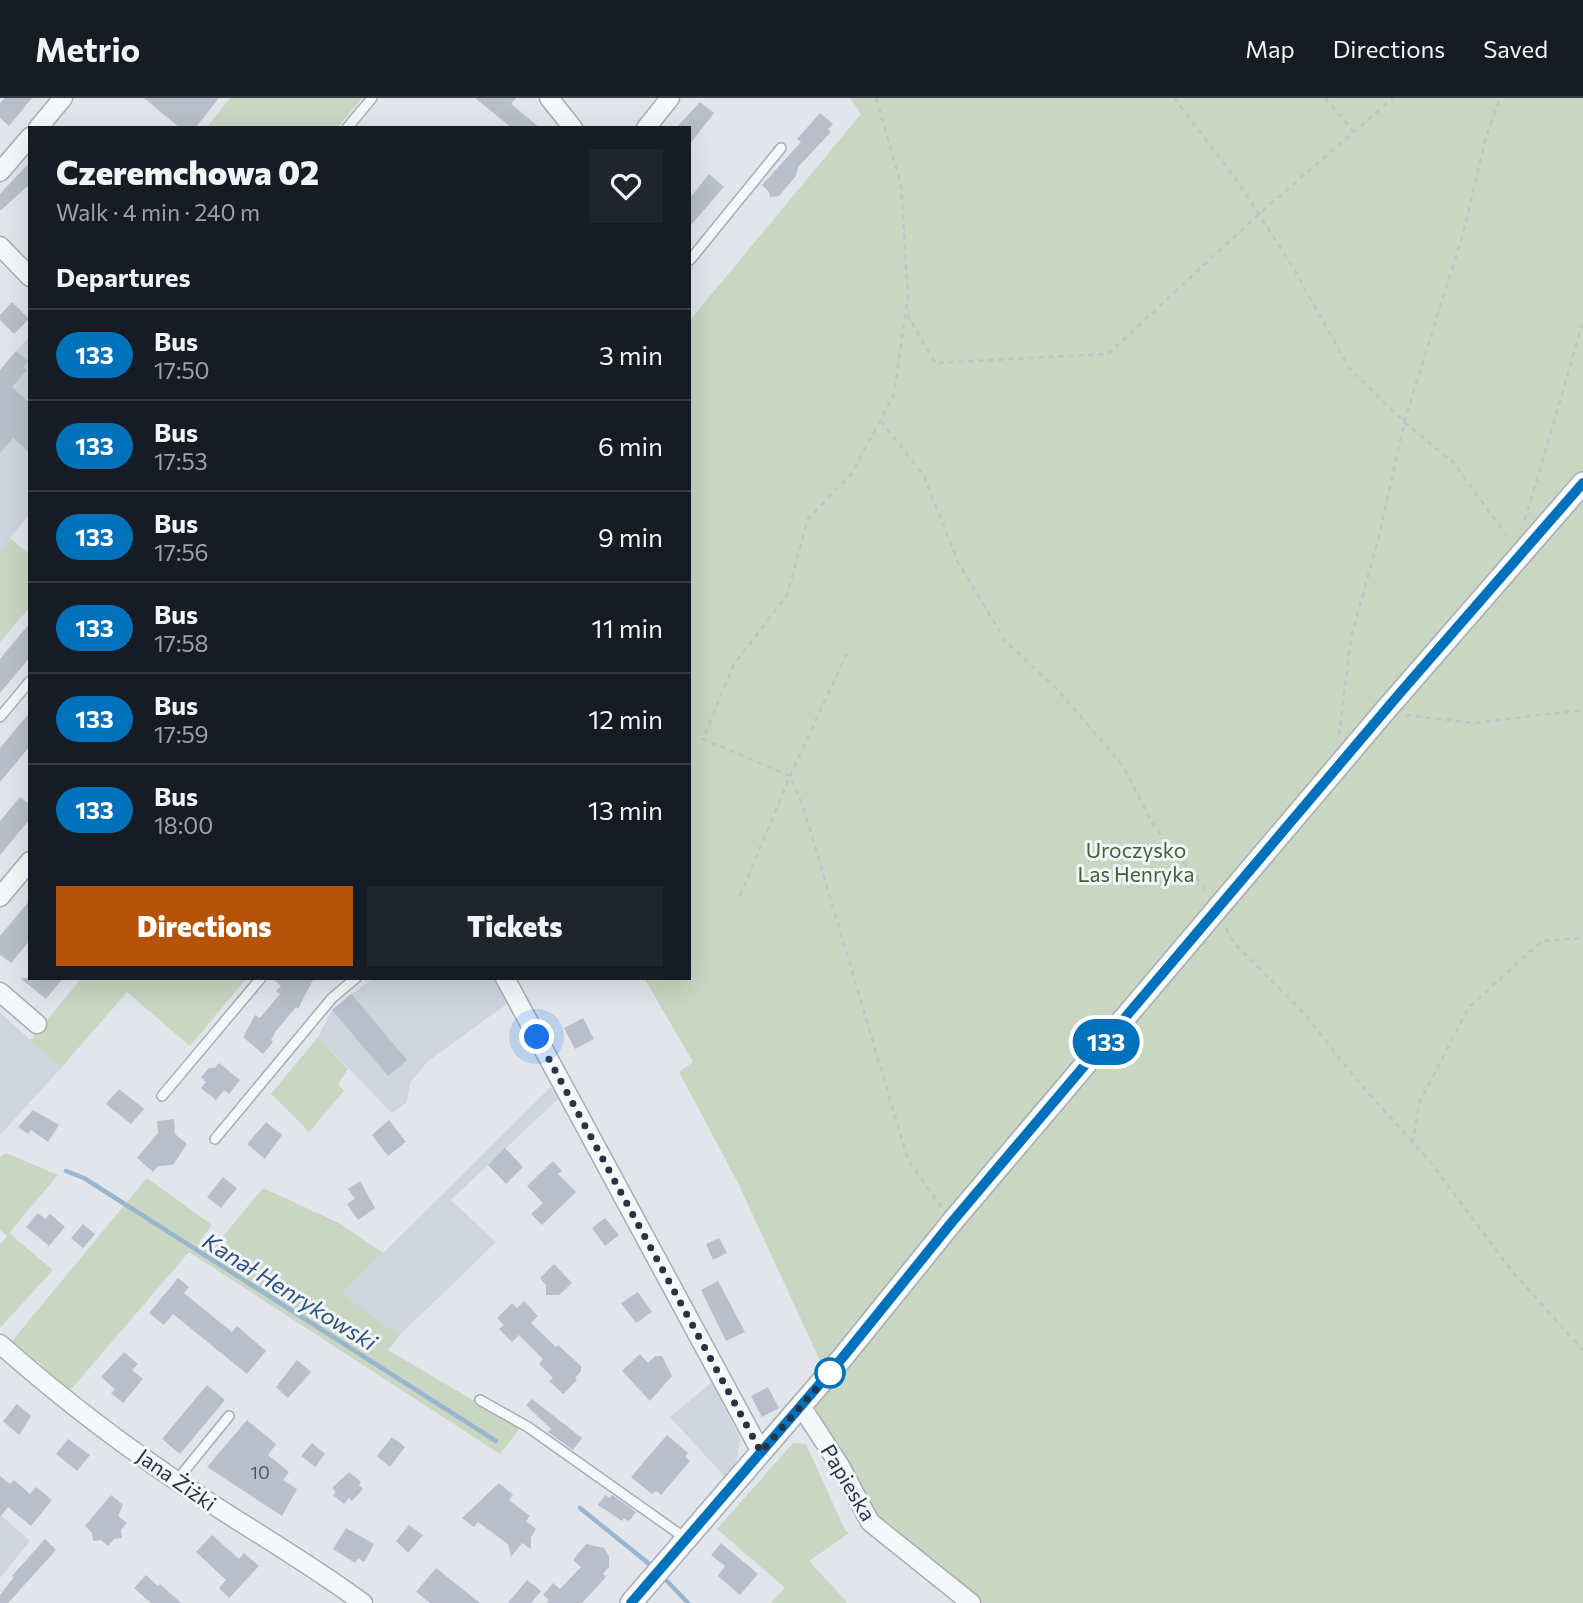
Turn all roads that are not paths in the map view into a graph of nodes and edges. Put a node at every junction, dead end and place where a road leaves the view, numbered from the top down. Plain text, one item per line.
1 (64, 98) edge
2 (372, 98) edge
3 (549, 98) edge
4 (670, 98) edge
5 (40, 126) edge
6 (349, 126) edge
7 (571, 126) edge
8 (648, 126) edge
9 (28, 139) edge
10 (781, 148) dead end
11 (0, 172) edge
12 (0, 246) edge
13 (691, 259) edge
14 (28, 275) edge
15 (1583, 483) edge
16 (28, 683) edge
17 (0, 717) edge
18 (28, 863) edge
19 (0, 897) edge
20 (259, 980) edge
21 (354, 980) edge
22 (506, 980) edge
23 (0, 992) edge
24 (37, 1024) dead end
25 (162, 1096) dead end
26 (215, 1139) dead end
27 (0, 1344) edge
28 (480, 1400) dead end
29 (801, 1406) junction
30 (229, 1416) dead end
31 (761, 1452) junction
32 (177, 1480) junction
33 (685, 1538) junction
34 (363, 1603) edge
35 (631, 1603) edge
36 (971, 1603) edge

1 - 5 street
2 - 6 lane
3 - 7 street
4 - 8 street
9 - 11 street
10 - 13 lane
12 - 14 street
15 - 29 street
16 - 17 lane
18 - 19 street
20 - 25 lane
21 - 26 lane
22 - 31 street
23 - 24 street
27 - 32 street, Jana Żiżki
28 - 33 lane
29 - 31 street
29 - 36 street, Papieska
30 - 32 lane
31 - 33 street
32 - 34 street, Jana Żiżki
33 - 35 street

